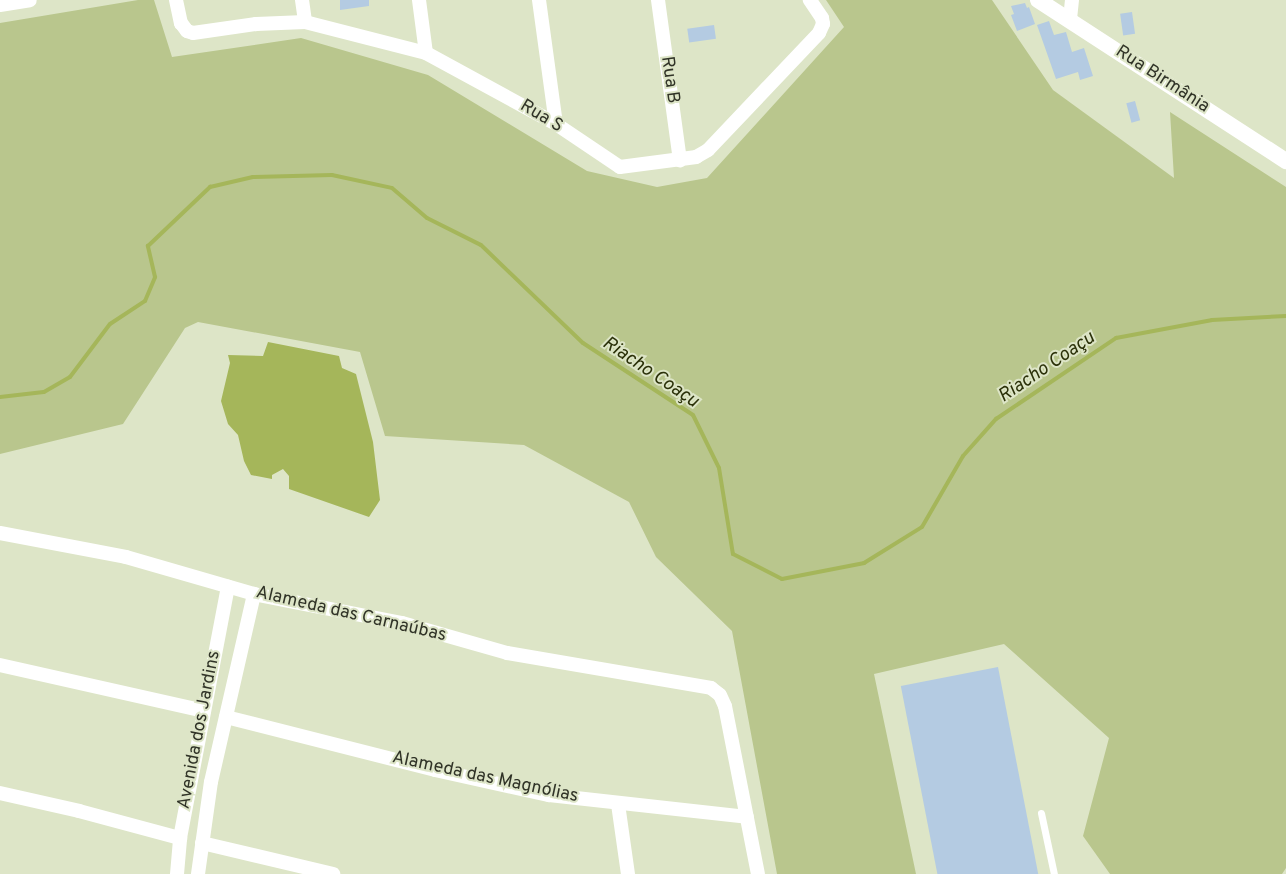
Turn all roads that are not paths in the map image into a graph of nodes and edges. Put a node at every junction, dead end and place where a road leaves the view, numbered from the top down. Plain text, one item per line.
1 (30, 0) edge
2 (176, 0) edge
3 (302, 0) edge
4 (419, 0) edge
5 (539, 0) edge
6 (658, 0) edge
7 (810, 0) edge
8 (1038, 0) edge
9 (1072, 0) edge
10 (0, 5) edge
11 (1070, 19) junction
12 (305, 22) junction
13 (426, 53) junction
14 (556, 124) junction
15 (680, 160) junction
16 (1286, 161) edge
17 (0, 533) edge
18 (228, 587) junction
19 (254, 594) junction
20 (0, 665) edge
21 (204, 711) junction
22 (226, 717) junction
23 (192, 778) junction
24 (210, 782) junction
25 (0, 793) edge
26 (618, 804) junction
27 (1041, 813) dead end
28 (747, 817) junction
29 (180, 838) junction
30 (202, 843) junction
31 (177, 874) edge
32 (198, 874) edge
33 (333, 874) edge
34 (628, 874) edge
35 (758, 874) edge
36 (1054, 874) edge

1 - 10 street
2 - 12 street, Rua S
3 - 12 street
4 - 13 street
5 - 14 street
6 - 15 street, Rua B
7 - 15 street, Rua S
8 - 11 street, Rua Birmânia
9 - 11 street
11 - 16 street, Rua Birmânia
12 - 13 street, Rua S
13 - 14 street, Rua S
14 - 15 street, Rua S
17 - 18 street, Alameda das Carnaúbas
18 - 19 street, Alameda das Carnaúbas
18 - 21 street, Avenida dos Jardins
19 - 22 street, Avenida dos Jardins
19 - 28 street, Alameda das Carnaúbas
20 - 21 street
21 - 23 street, Avenida dos Jardins
22 - 24 street, Avenida dos Jardins
22 - 26 street, Alameda das Magnólias
23 - 24 street
23 - 29 street, Avenida dos Jardins
24 - 30 street, Avenida dos Jardins
25 - 29 street
26 - 28 street, Alameda das Magnólias
26 - 34 street
27 - 36 lane
28 - 35 street
29 - 31 street, Avenida dos Jardins
30 - 32 street, Avenida dos Jardins
30 - 33 street

